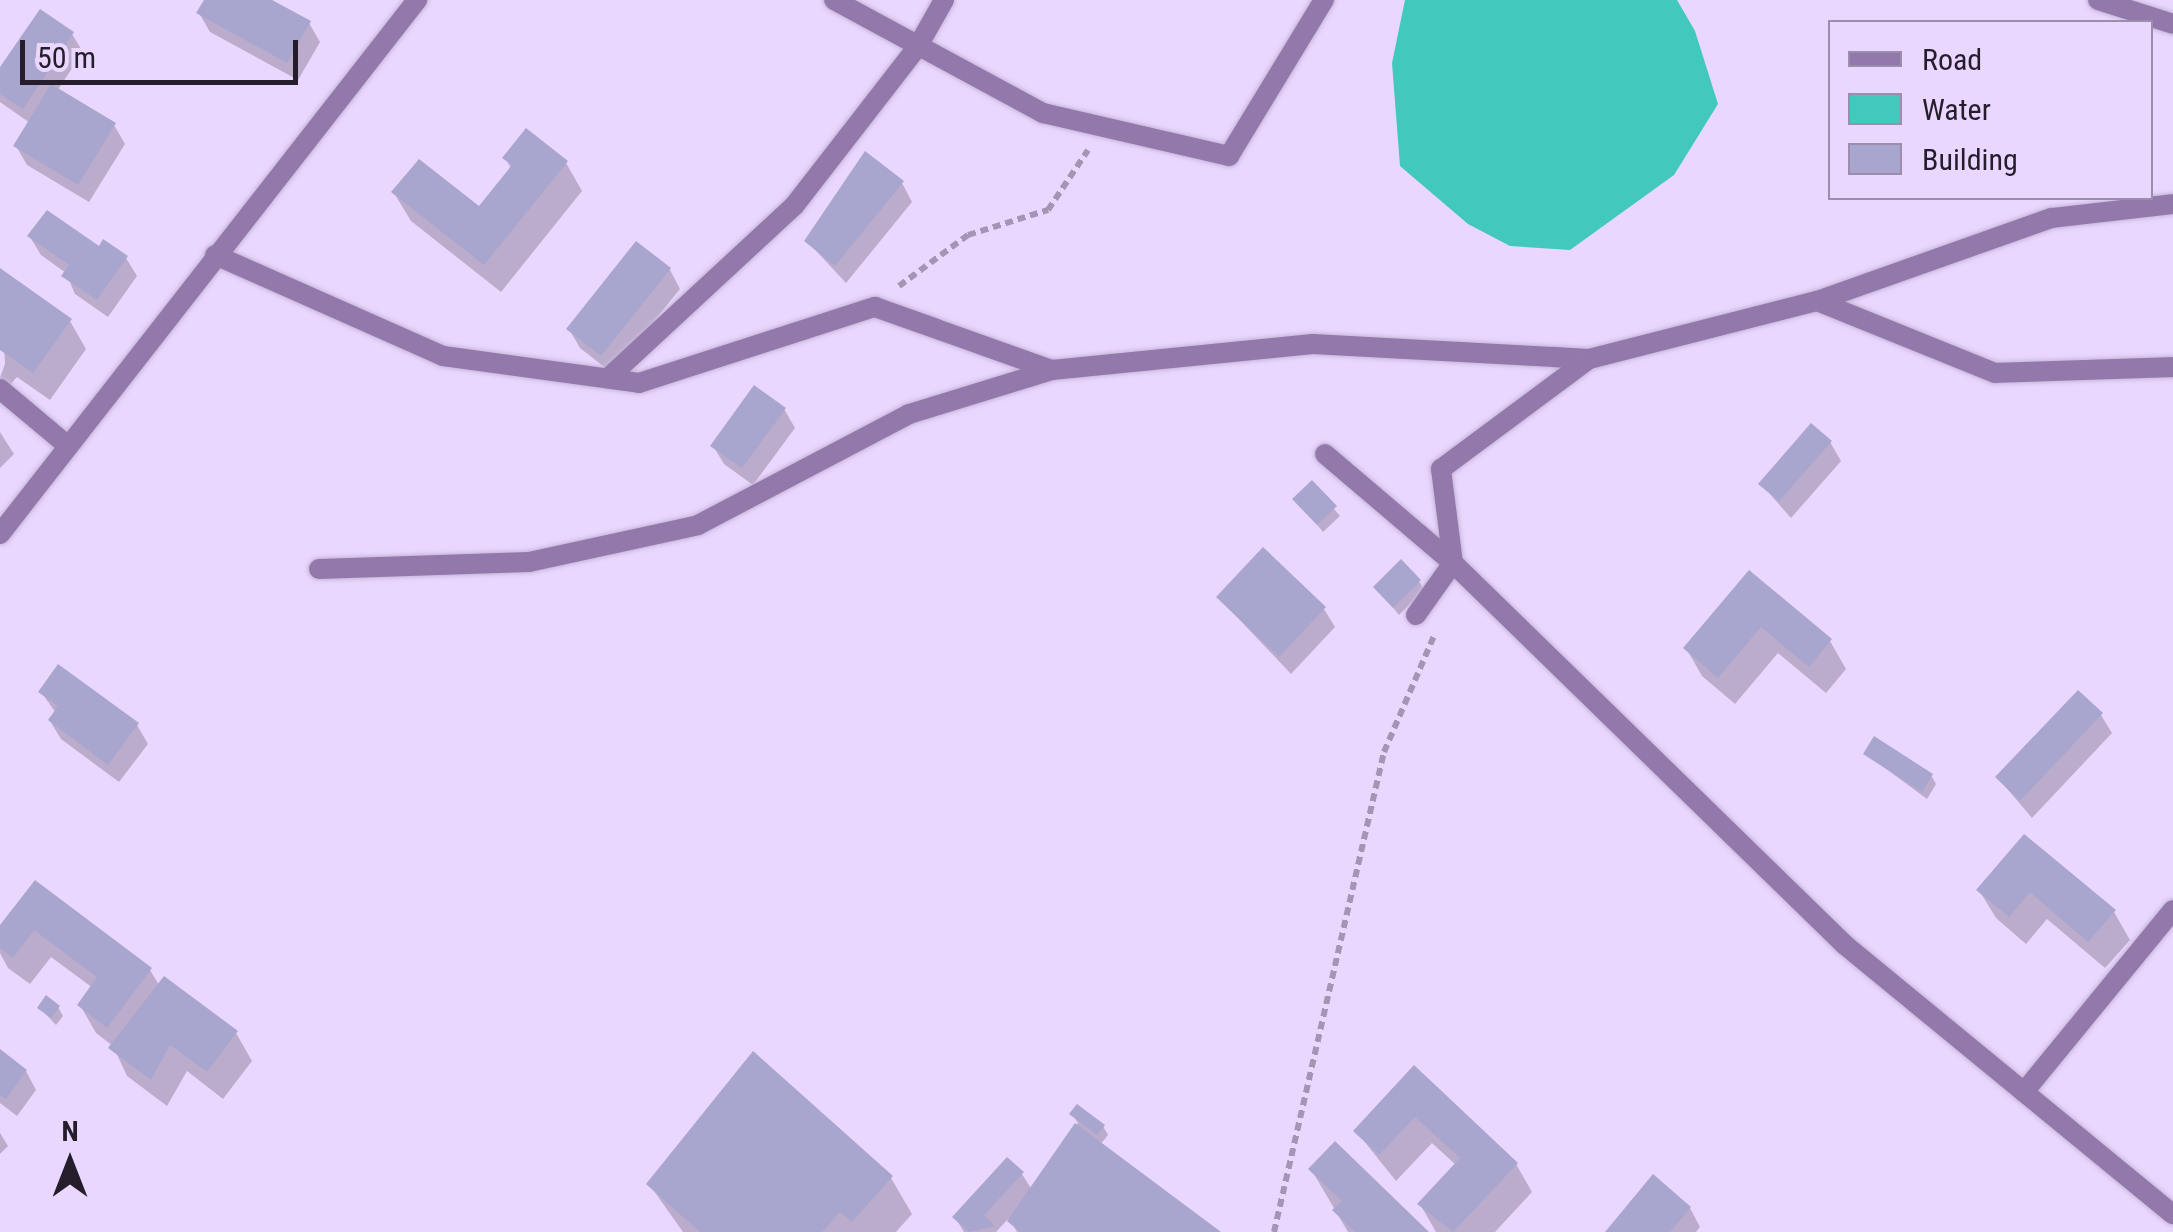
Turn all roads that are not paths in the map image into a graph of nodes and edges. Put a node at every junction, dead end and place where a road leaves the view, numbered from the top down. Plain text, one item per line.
1 (416, 0) edge
2 (834, 0) edge
3 (944, 0) edge
4 (1324, 0) edge
5 (2098, 0) edge
6 (2173, 24) edge
7 (918, 46) junction
8 (2173, 204) edge
9 (215, 255) junction
10 (1817, 301) junction
11 (1589, 359) junction
12 (2173, 367) edge
13 (1052, 370) junction
14 (608, 378) junction
15 (0, 389) edge
16 (68, 446) junction
17 (1324, 454) dead end
18 (0, 534) edge
19 (1453, 562) junction
20 (319, 569) dead end
21 (1416, 614) dead end
22 (2173, 910) edge
23 (2024, 1092) junction
24 (2173, 1214) edge

1 - 9 street
2 - 7 street
3 - 7 street
4 - 7 street
5 - 6 street
7 - 14 street
8 - 10 street
9 - 14 street
9 - 16 street
10 - 11 street
10 - 12 street
11 - 13 street
11 - 19 street
13 - 14 street
13 - 20 street
15 - 16 street
16 - 18 street
17 - 19 street
19 - 21 street
19 - 23 street
22 - 23 street
23 - 24 street

